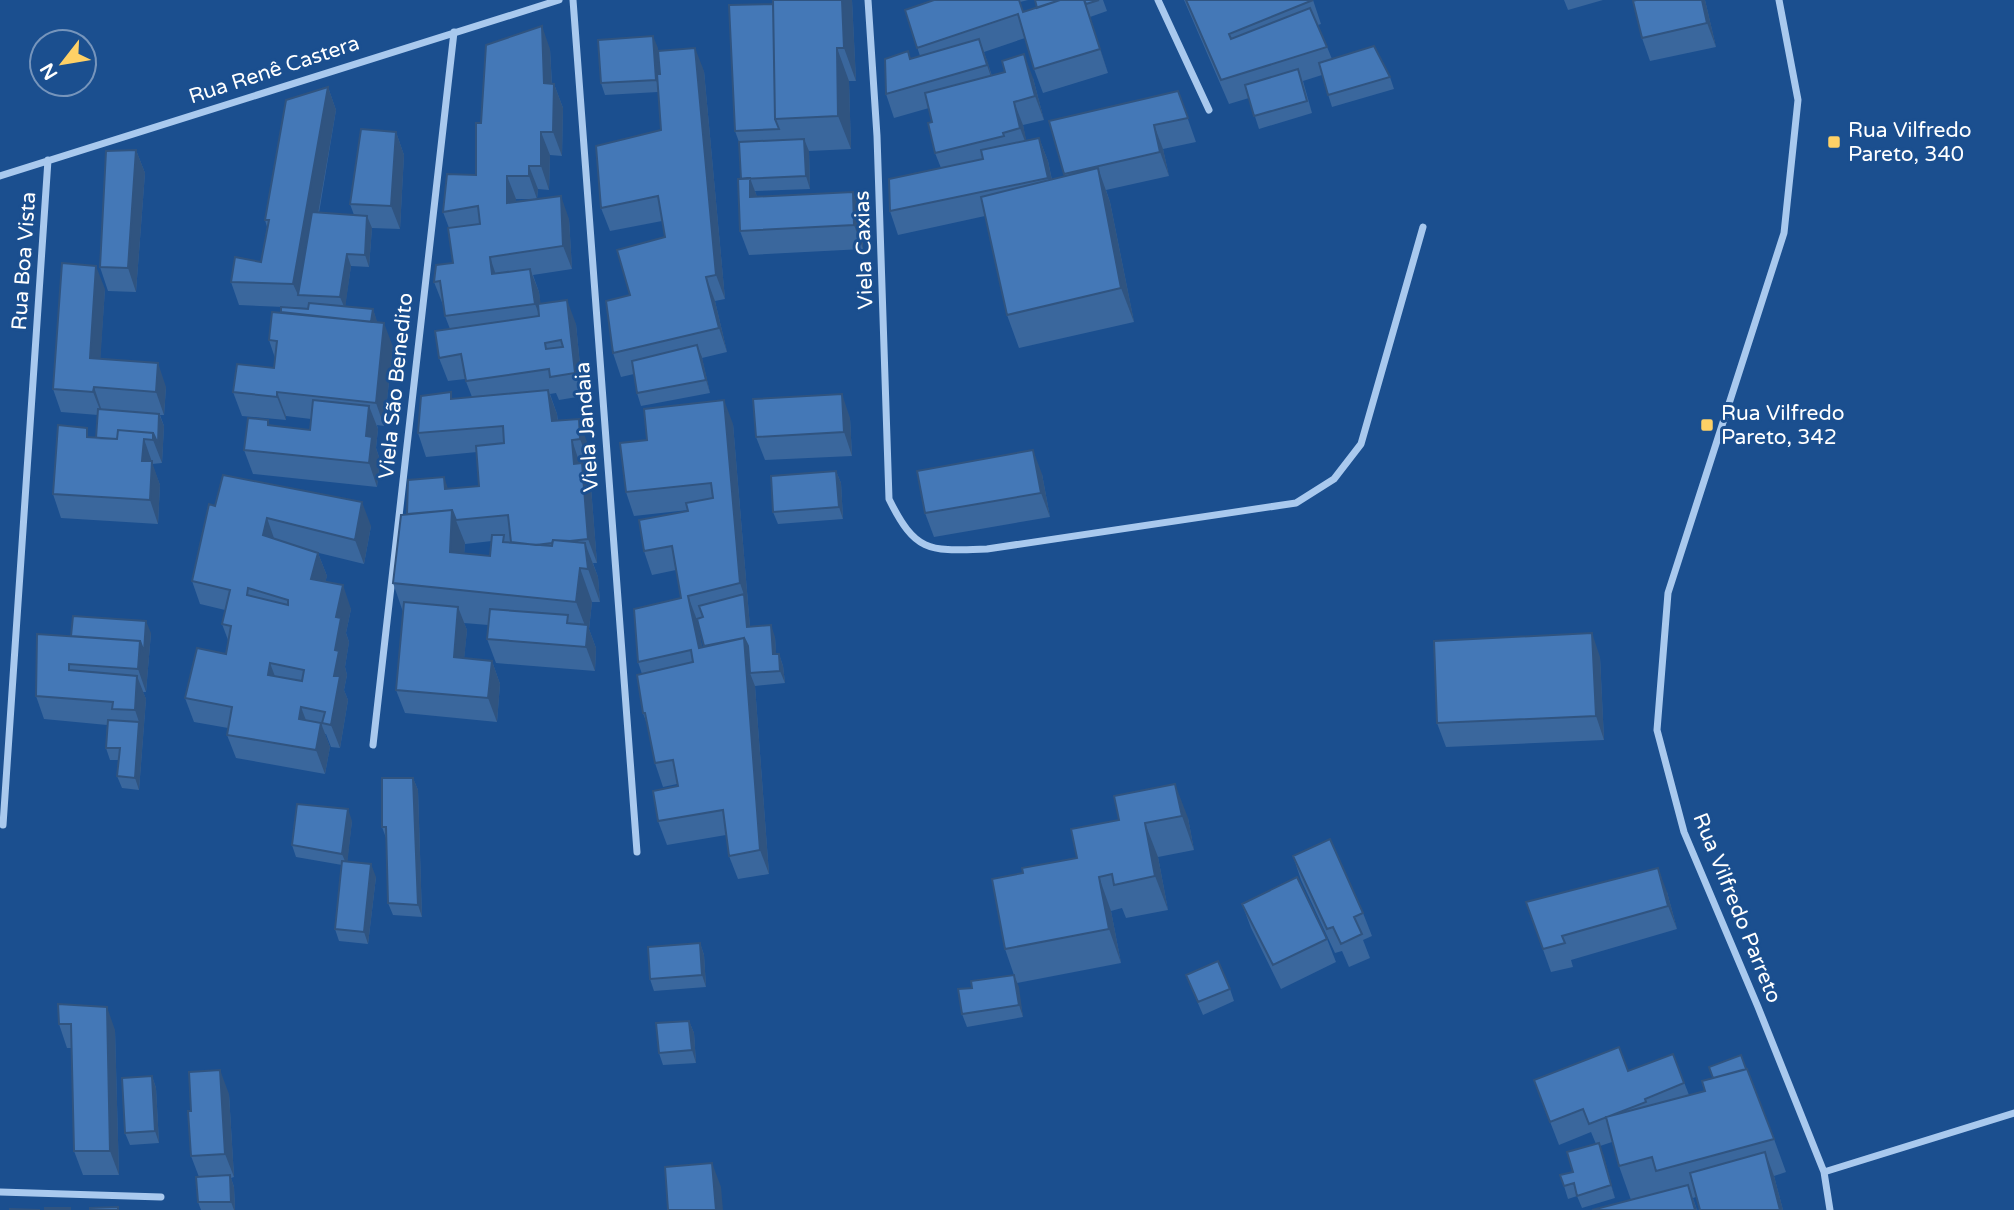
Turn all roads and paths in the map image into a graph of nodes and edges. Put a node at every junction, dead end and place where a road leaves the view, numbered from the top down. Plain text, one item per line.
1 (559, 0) edge
2 (573, 0) edge
3 (868, 0) edge
4 (1158, 0) edge
5 (1779, 0) edge
6 (454, 32) junction
7 (1209, 110) dead end
8 (48, 160) junction
9 (0, 176) edge
10 (1423, 227) dead end
11 (373, 745) dead end
12 (3, 825) dead end
13 (637, 852) dead end
14 (2014, 1113) edge
15 (1824, 1172) junction
16 (0, 1192) edge
17 (161, 1197) dead end
18 (1830, 1210) edge

1 - 6 street, Rua Renê Castera
2 - 13 street, Viela Jandaia
3 - 10 street, Viela Caxias
4 - 7 street
5 - 15 street, Rua Vilfredo Parreto
6 - 8 street, Rua Renê Castera
6 - 11 street, Viela São Benedito
8 - 9 street, Rua Renê Castera
8 - 12 street, Rua Boa Vista
14 - 15 street
15 - 18 street, Rua Vilfredo Parreto
16 - 17 street

